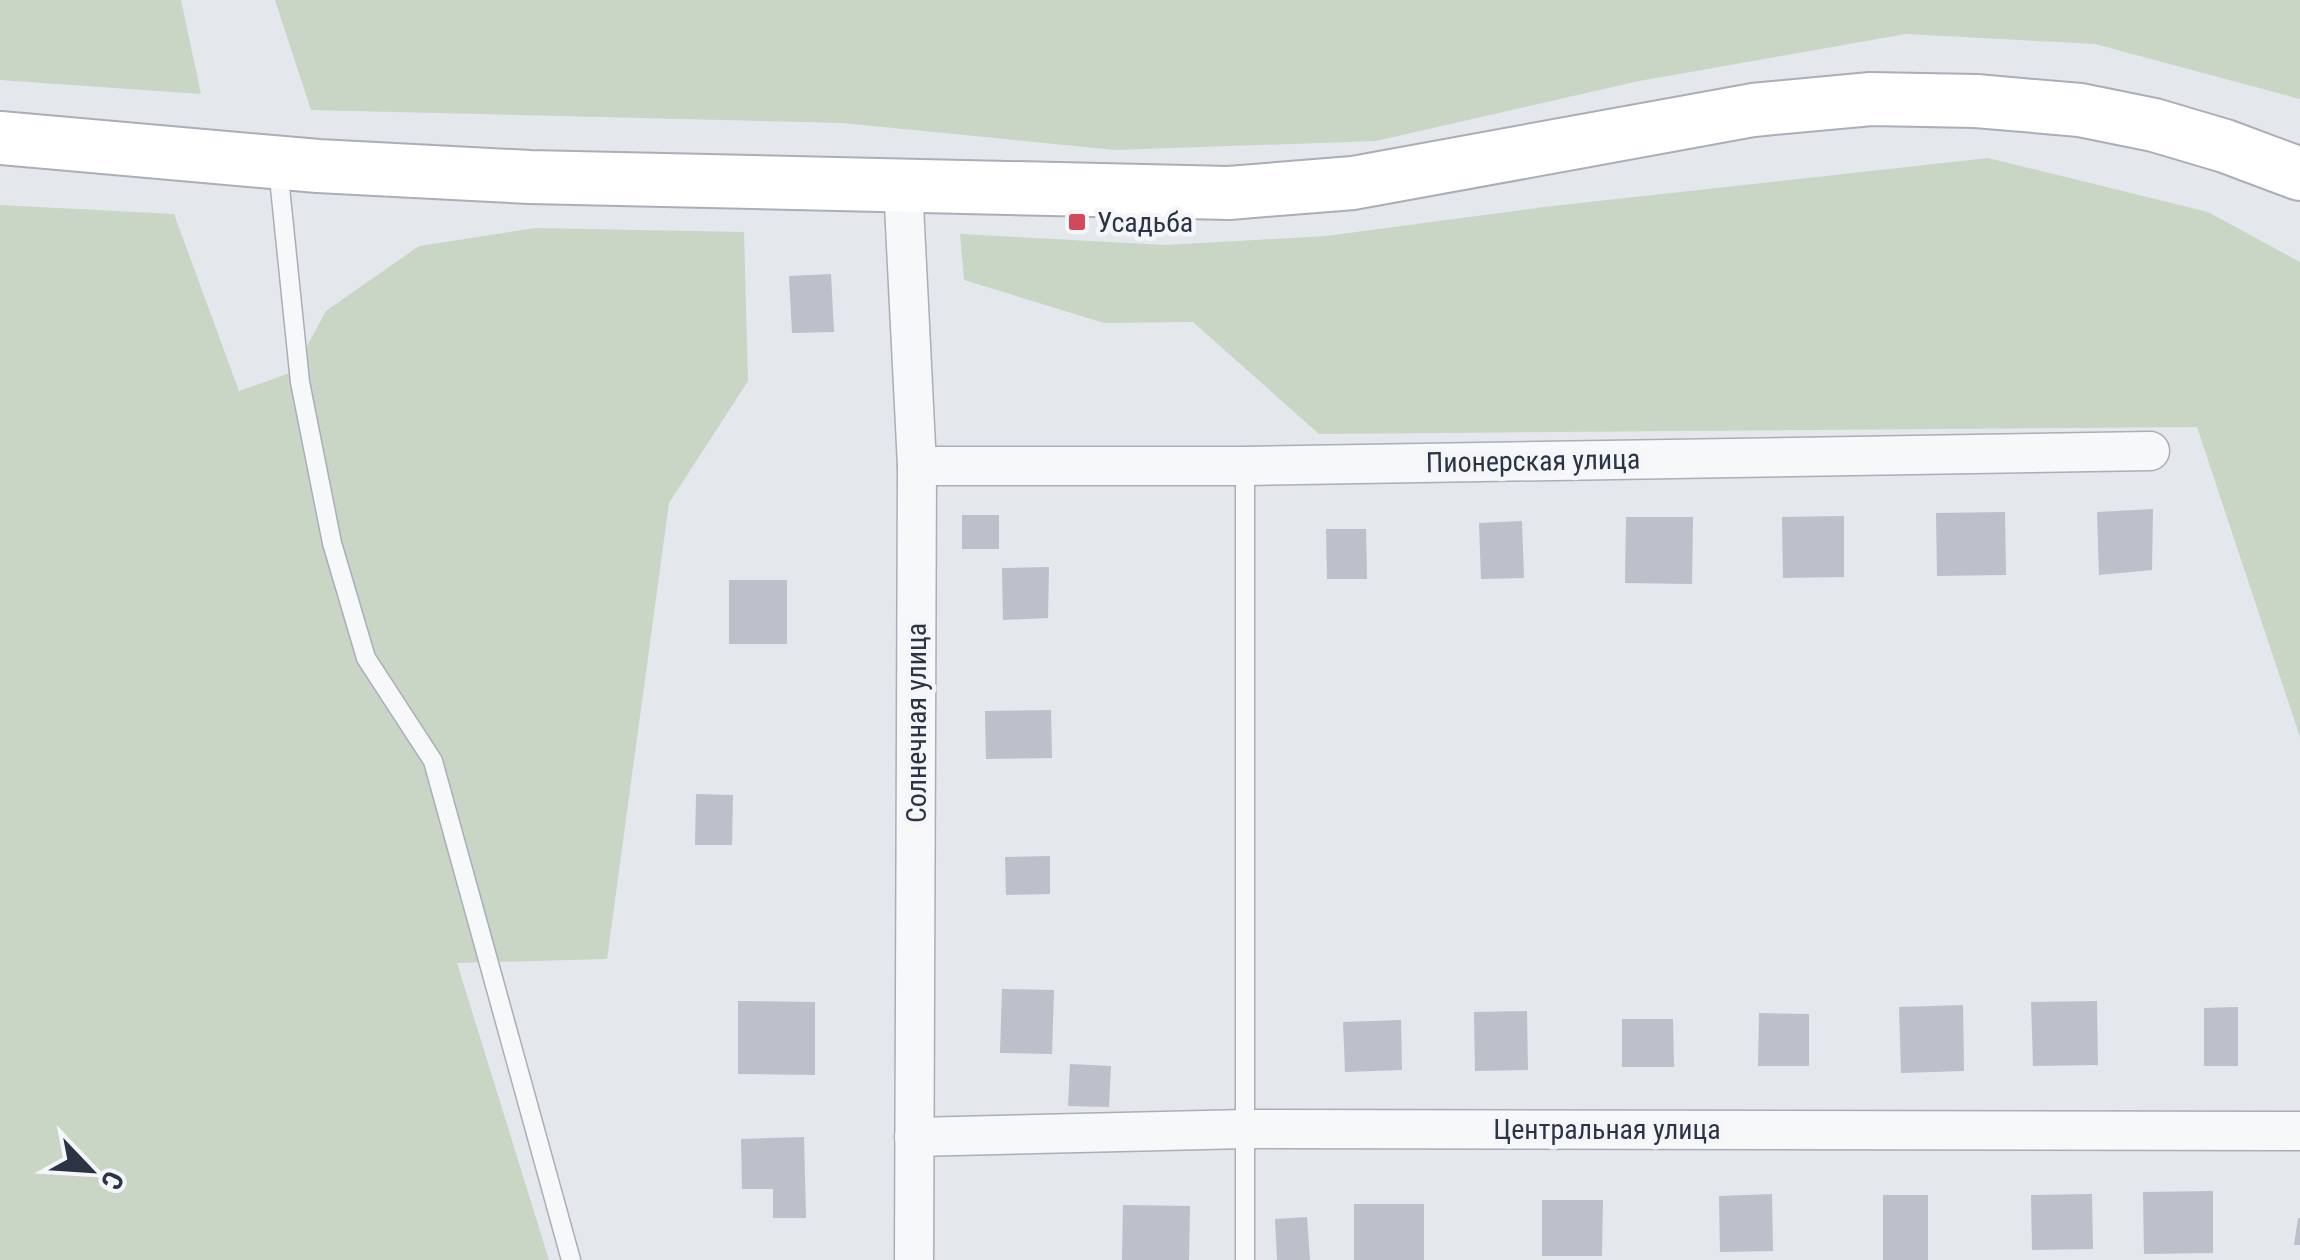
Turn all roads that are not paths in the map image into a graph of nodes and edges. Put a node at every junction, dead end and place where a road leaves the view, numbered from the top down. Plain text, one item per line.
1 (0, 138) edge
2 (278, 162) junction
3 (2300, 174) edge
4 (902, 186) junction
5 (2150, 452) dead end
6 (917, 466) junction
7 (1246, 466) junction
8 (1246, 1128) junction
9 (2300, 1131) edge
10 (914, 1137) junction
11 (571, 1260) edge
12 (914, 1260) edge
13 (1244, 1260) edge

1 - 2 main road
2 - 4 main road
2 - 11 lane
3 - 4 main road
4 - 6 street, Солнечная улица
5 - 7 street, Пионерская улица
6 - 7 street, Пионерская улица
6 - 10 street, Солнечная улица
7 - 8 lane
8 - 9 street, Центральная улица
8 - 10 street, Центральная улица
8 - 13 lane
10 - 12 street, Солнечная улица

